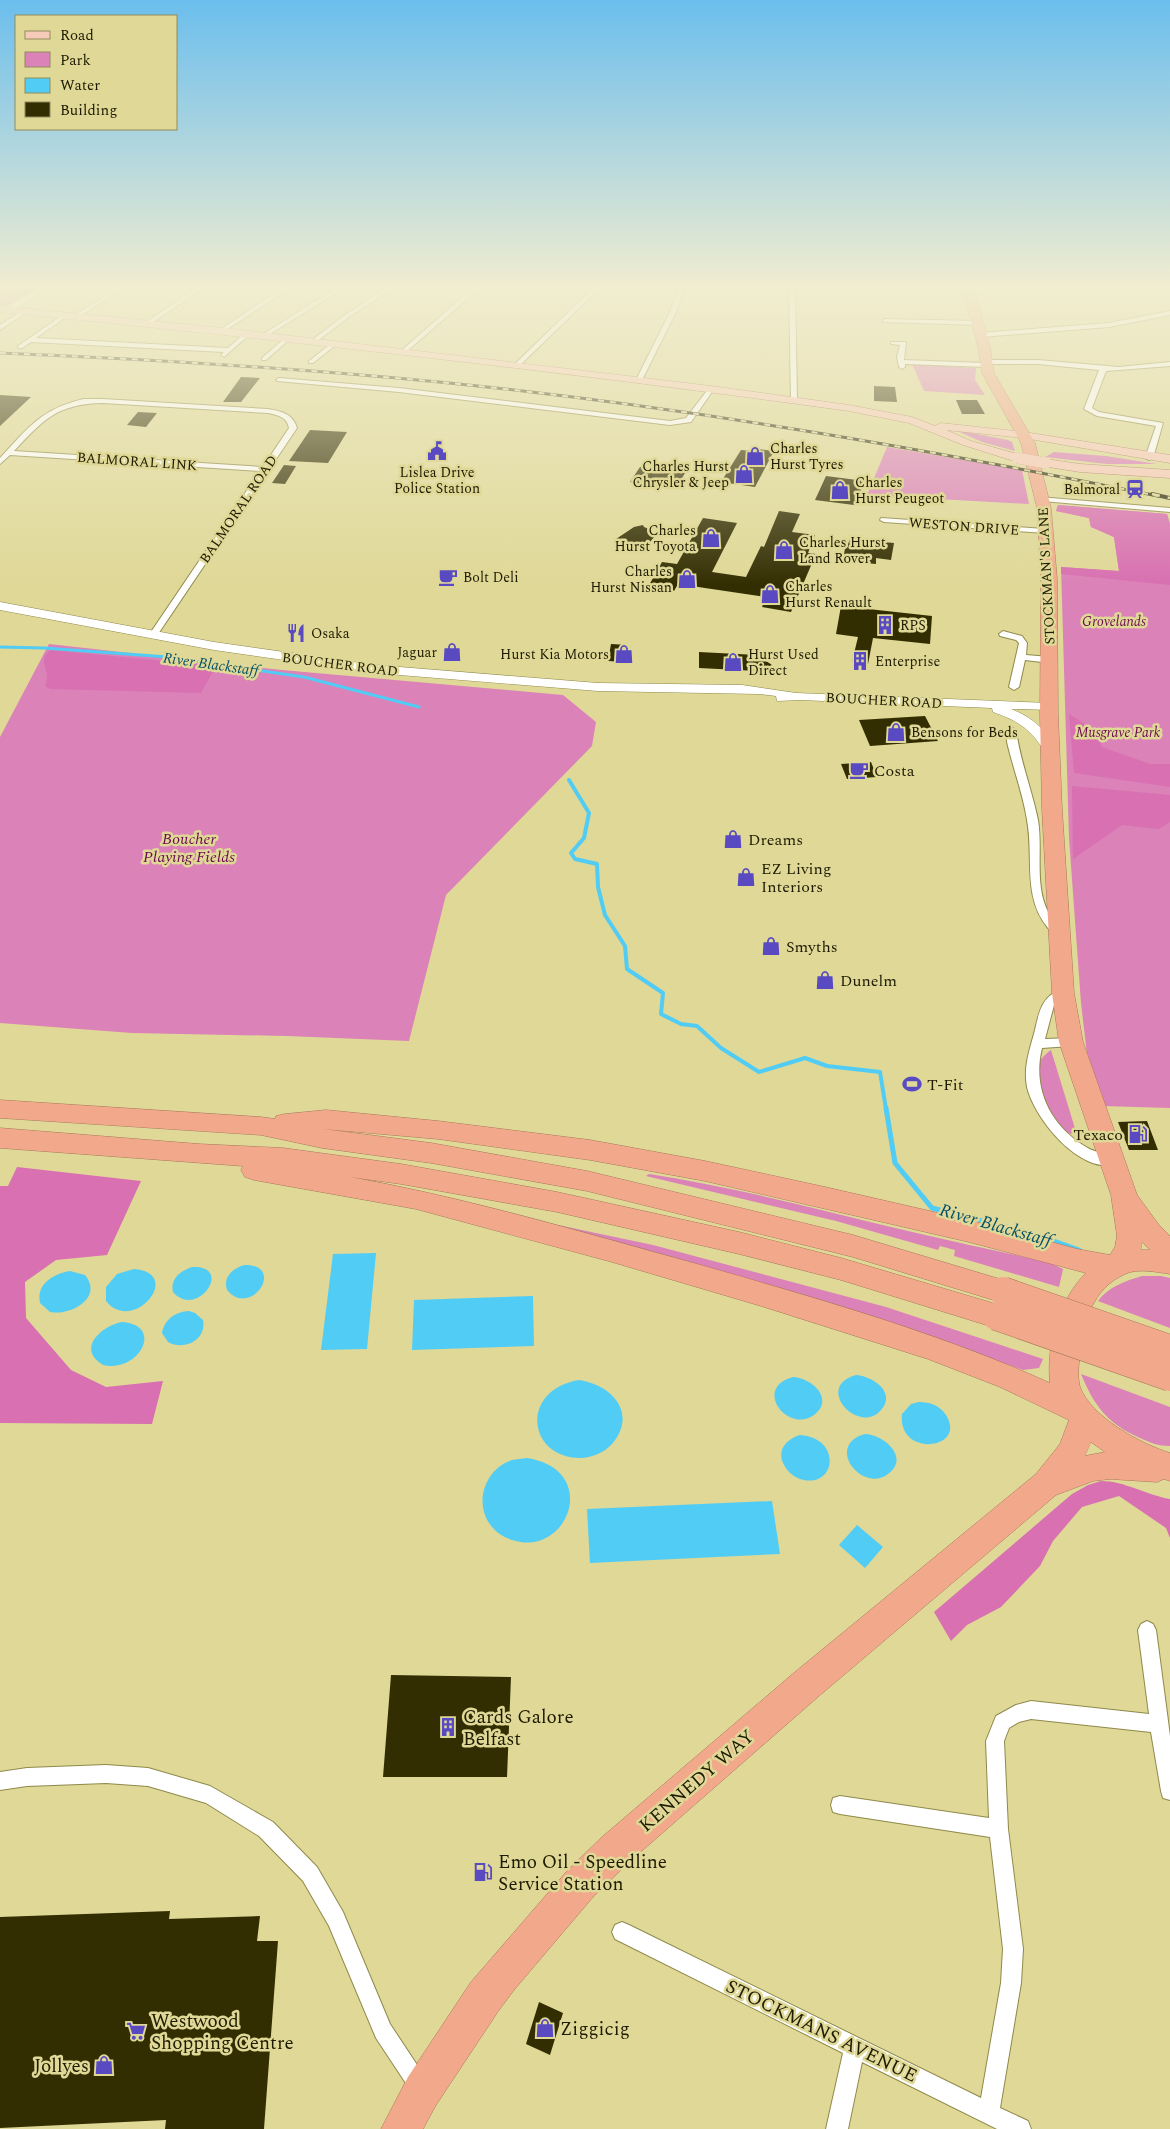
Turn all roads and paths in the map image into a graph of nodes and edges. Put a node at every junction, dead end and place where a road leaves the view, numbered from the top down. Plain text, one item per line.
1 (347, 386) edge
2 (690, 386) edge
3 (794, 386) edge
4 (994, 386) edge
5 (1096, 386) edge
6 (711, 389) junction
7 (794, 398) junction
8 (849, 408) junction
9 (919, 422) junction
10 (969, 428) junction
11 (1021, 429) junction
12 (1092, 447) junction
13 (9, 453) junction
14 (1024, 456) junction
15 (1150, 456) junction
16 (1170, 459) edge
17 (0, 462) edge
18 (1170, 463) edge
19 (1170, 468) edge
20 (266, 469) junction
21 (1139, 470) junction
22 (1170, 474) edge
23 (1042, 499) junction
24 (1170, 510) edge
25 (884, 520) dead end
26 (1045, 531) junction
27 (0, 606) edge
28 (1003, 634) dead end
29 (153, 635) junction
30 (1023, 657) junction
31 (1050, 660) junction
32 (1014, 687) dead end
33 (1049, 688) junction
34 (938, 702) junction
35 (973, 704) junction
36 (998, 709) junction
37 (1049, 711) junction
38 (1012, 730) dead end
39 (1051, 750) junction
40 (1030, 803) junction
41 (1052, 809) junction
42 (1059, 934) junction
43 (1063, 993) junction
44 (1071, 1042) junction
45 (1038, 1044) junction
46 (0, 1109) edge
47 (261, 1126) junction
48 (0, 1138) edge
49 (199, 1154) junction
50 (1111, 1160) junction
51 (1124, 1195) junction
52 (1170, 1253) edge
53 (1170, 1263) edge
54 (1117, 1265) junction
55 (999, 1304) junction
56 (1170, 1349) edge
57 (1170, 1377) edge
58 (1080, 1412) junction
59 (1170, 1468) edge
60 (1047, 1484) junction
61 (1147, 1630) dead end
62 (1159, 1724) junction
63 (0, 1781) edge
64 (1170, 1791) edge
65 (840, 1805) dead end
66 (999, 1828) junction
67 (622, 1932) dead end
68 (855, 2047) junction
69 (422, 2091) junction
70 (989, 2112) junction
71 (402, 2129) edge
72 (836, 2129) edge
73 (1020, 2129) edge

1 - 6 street
2 - 6 main road
3 - 7 street
4 - 11 highway, STOCKMAN'S LANE
5 - 15 street
6 - 7 main road
7 - 8 main road
8 - 9 main road
8 - 10 main road
9 - 10 main road
9 - 14 main road
10 - 11 main road
11 - 12 main road
11 - 14 highway, STOCKMAN'S LANE
12 - 14 main road
12 - 15 main road
13 - 17 street, BALMORAL ROAD
13 - 20 street, BALMORAL LINK
13 - 20 street, BALMORAL ROAD
14 - 21 main road, bridge
14 - 23 highway, STOCKMAN'S LANE
15 - 16 main road
15 - 18 main road
19 - 21 main road
20 - 29 street, BALMORAL ROAD
21 - 22 main road
23 - 24 street
23 - 26 highway, STOCKMAN'S LANE
25 - 26 street, WESTON DRIVE
26 - 31 highway, STOCKMAN'S LANE
27 - 29 street, BOUCHER ROAD
28 - 30 street, STOCKMAN'S LANE
29 - 34 street, BOUCHER ROAD
30 - 31 street, STOCKMAN'S LANE
30 - 32 street, STOCKMAN'S LANE
31 - 33 highway, STOCKMAN'S LANE
33 - 34 street
33 - 37 highway, STOCKMAN'S LANE
34 - 35 street, BOUCHER ROAD
35 - 36 street, BOUCHER ROAD
35 - 37 street, BOUCHER ROAD
36 - 37 street, BOUCHER ROAD
36 - 39 street
37 - 39 highway, STOCKMAN'S LANE
38 - 40 street
39 - 41 highway, STOCKMAN'S LANE
40 - 41 street
40 - 42 street
41 - 42 highway, STOCKMAN'S LANE
42 - 43 highway, STOCKMAN'S LANE
43 - 44 highway, STOCKMAN'S LANE
43 - 45 street
44 - 45 street
44 - 50 highway, STOCKMAN'S LANE
45 - 50 street
46 - 47 highway
47 - 54 highway
47 - 55 highway
48 - 49 highway
49 - 55 highway
49 - 58 highway
50 - 51 highway, STOCKMAN'S LANE
51 - 52 highway, STOCKMAN'S LANE
51 - 54 highway, STOCKMAN'S LANE
53 - 54 highway
54 - 58 highway
55 - 56 highway, bridge
55 - 57 highway, bridge
58 - 59 highway
58 - 60 highway, KENNEDY WAY
59 - 60 highway, KENNEDY WAY
60 - 69 highway, KENNEDY WAY
61 - 62 street
62 - 64 street
62 - 66 street
63 - 69 street
65 - 66 street
66 - 70 street
67 - 68 street, STOCKMANS AVENUE
68 - 70 street, STOCKMANS AVENUE
68 - 72 street
69 - 71 highway, KENNEDY WAY
70 - 73 street, STOCKMANS AVENUE

